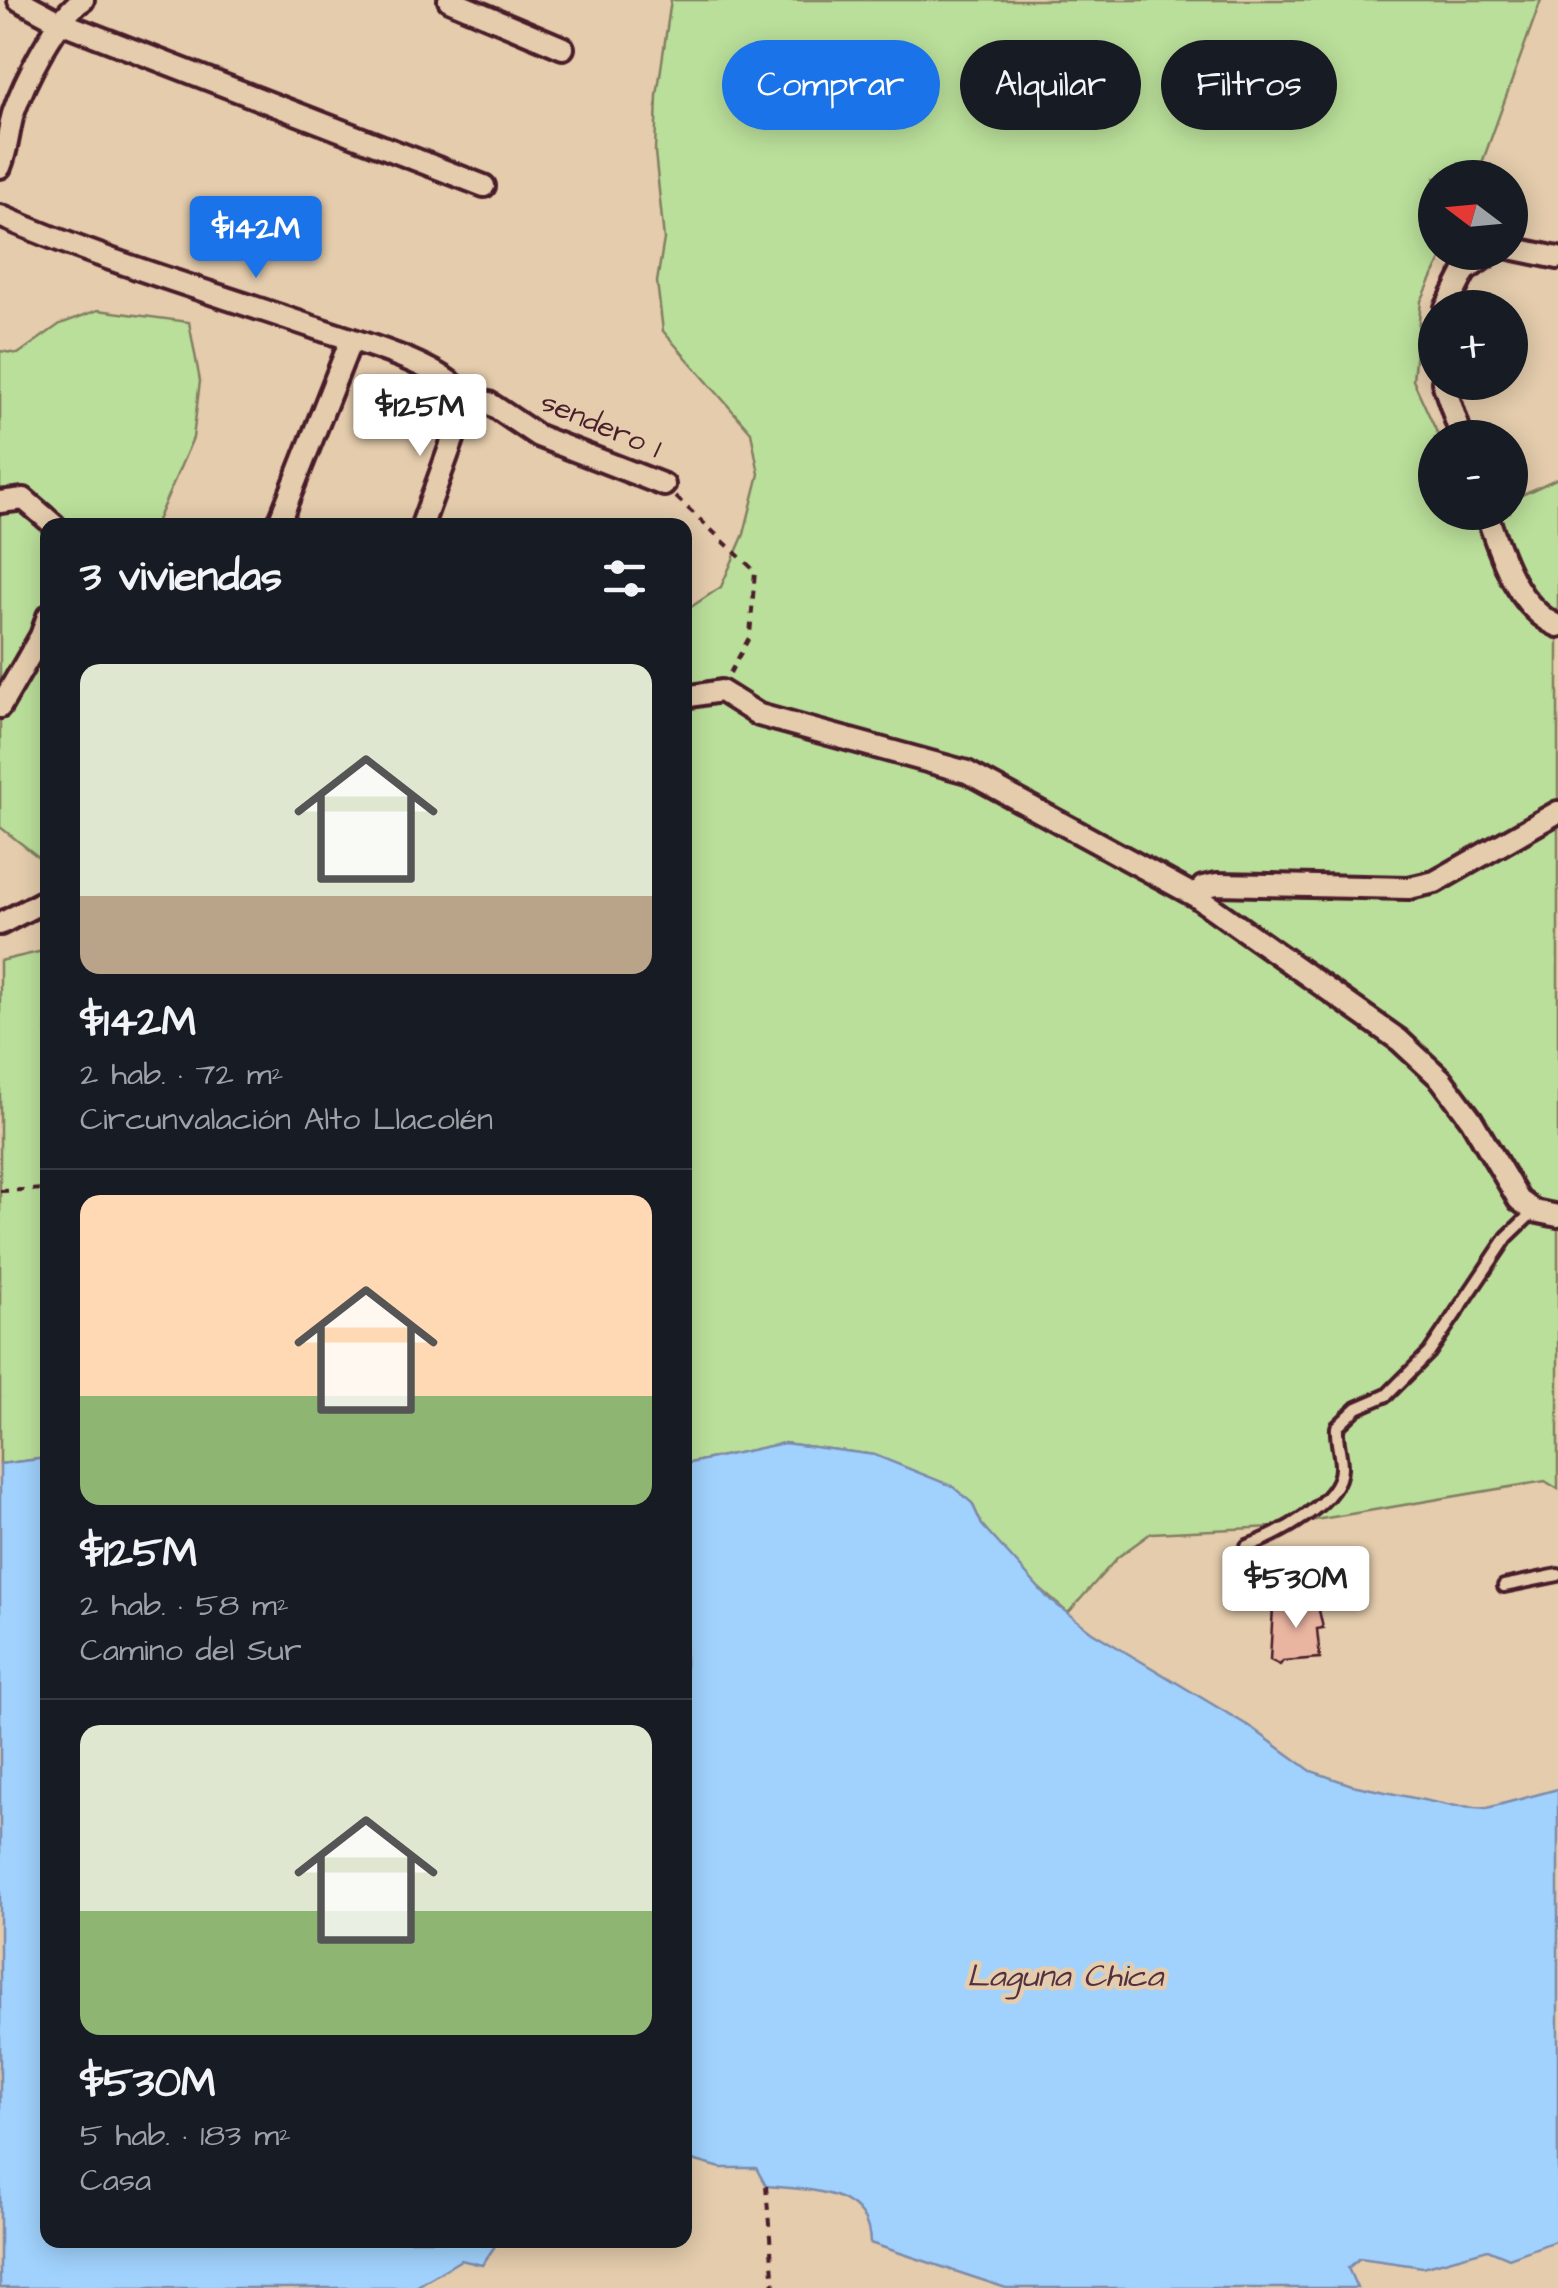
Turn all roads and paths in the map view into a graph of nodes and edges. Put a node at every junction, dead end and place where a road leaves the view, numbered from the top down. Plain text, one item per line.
1 (18, 0) edge
2 (83, 0) edge
3 (449, 0) edge
4 (60, 22) junction
5 (563, 48) dead end
6 (6, 120) edge
7 (0, 167) edge
8 (484, 186) dead end
9 (0, 216) edge
10 (1528, 252) edge
11 (1558, 258) edge
12 (351, 340) junction
13 (460, 401) junction
14 (664, 486) joint
15 (0, 502) edge
16 (46, 518) edge
17 (281, 518) edge
18 (425, 518) edge
19 (1493, 530) edge
20 (1558, 626) edge
21 (40, 636) edge
22 (721, 691) junction
23 (692, 695) edge
24 (0, 707) edge
25 (1558, 812) edge
26 (1198, 897) junction
27 (40, 902) edge
28 (0, 924) edge
29 (40, 1189) edge
30 (0, 1191) edge
31 (1534, 1212) junction
32 (1558, 1216) edge
33 (1246, 1546) dead end
34 (1558, 1575) edge
35 (1504, 1586) dead end
36 (766, 2186) dead end
37 (774, 2288) edge

1 - 4 street
2 - 4 street
3 - 5 street
4 - 6 street
4 - 8 street
6 - 7 street
9 - 12 street
10 - 11 street
12 - 13 street
12 - 17 street
13 - 14 street, sendero 1
13 - 18 street
14 - 22 path
15 - 16 street
19 - 20 street
21 - 24 street
22 - 23 street
22 - 26 street
25 - 26 street
26 - 31 street
27 - 28 street
29 - 30 path
31 - 32 street
31 - 33 lane
34 - 35 lane
36 - 37 path

